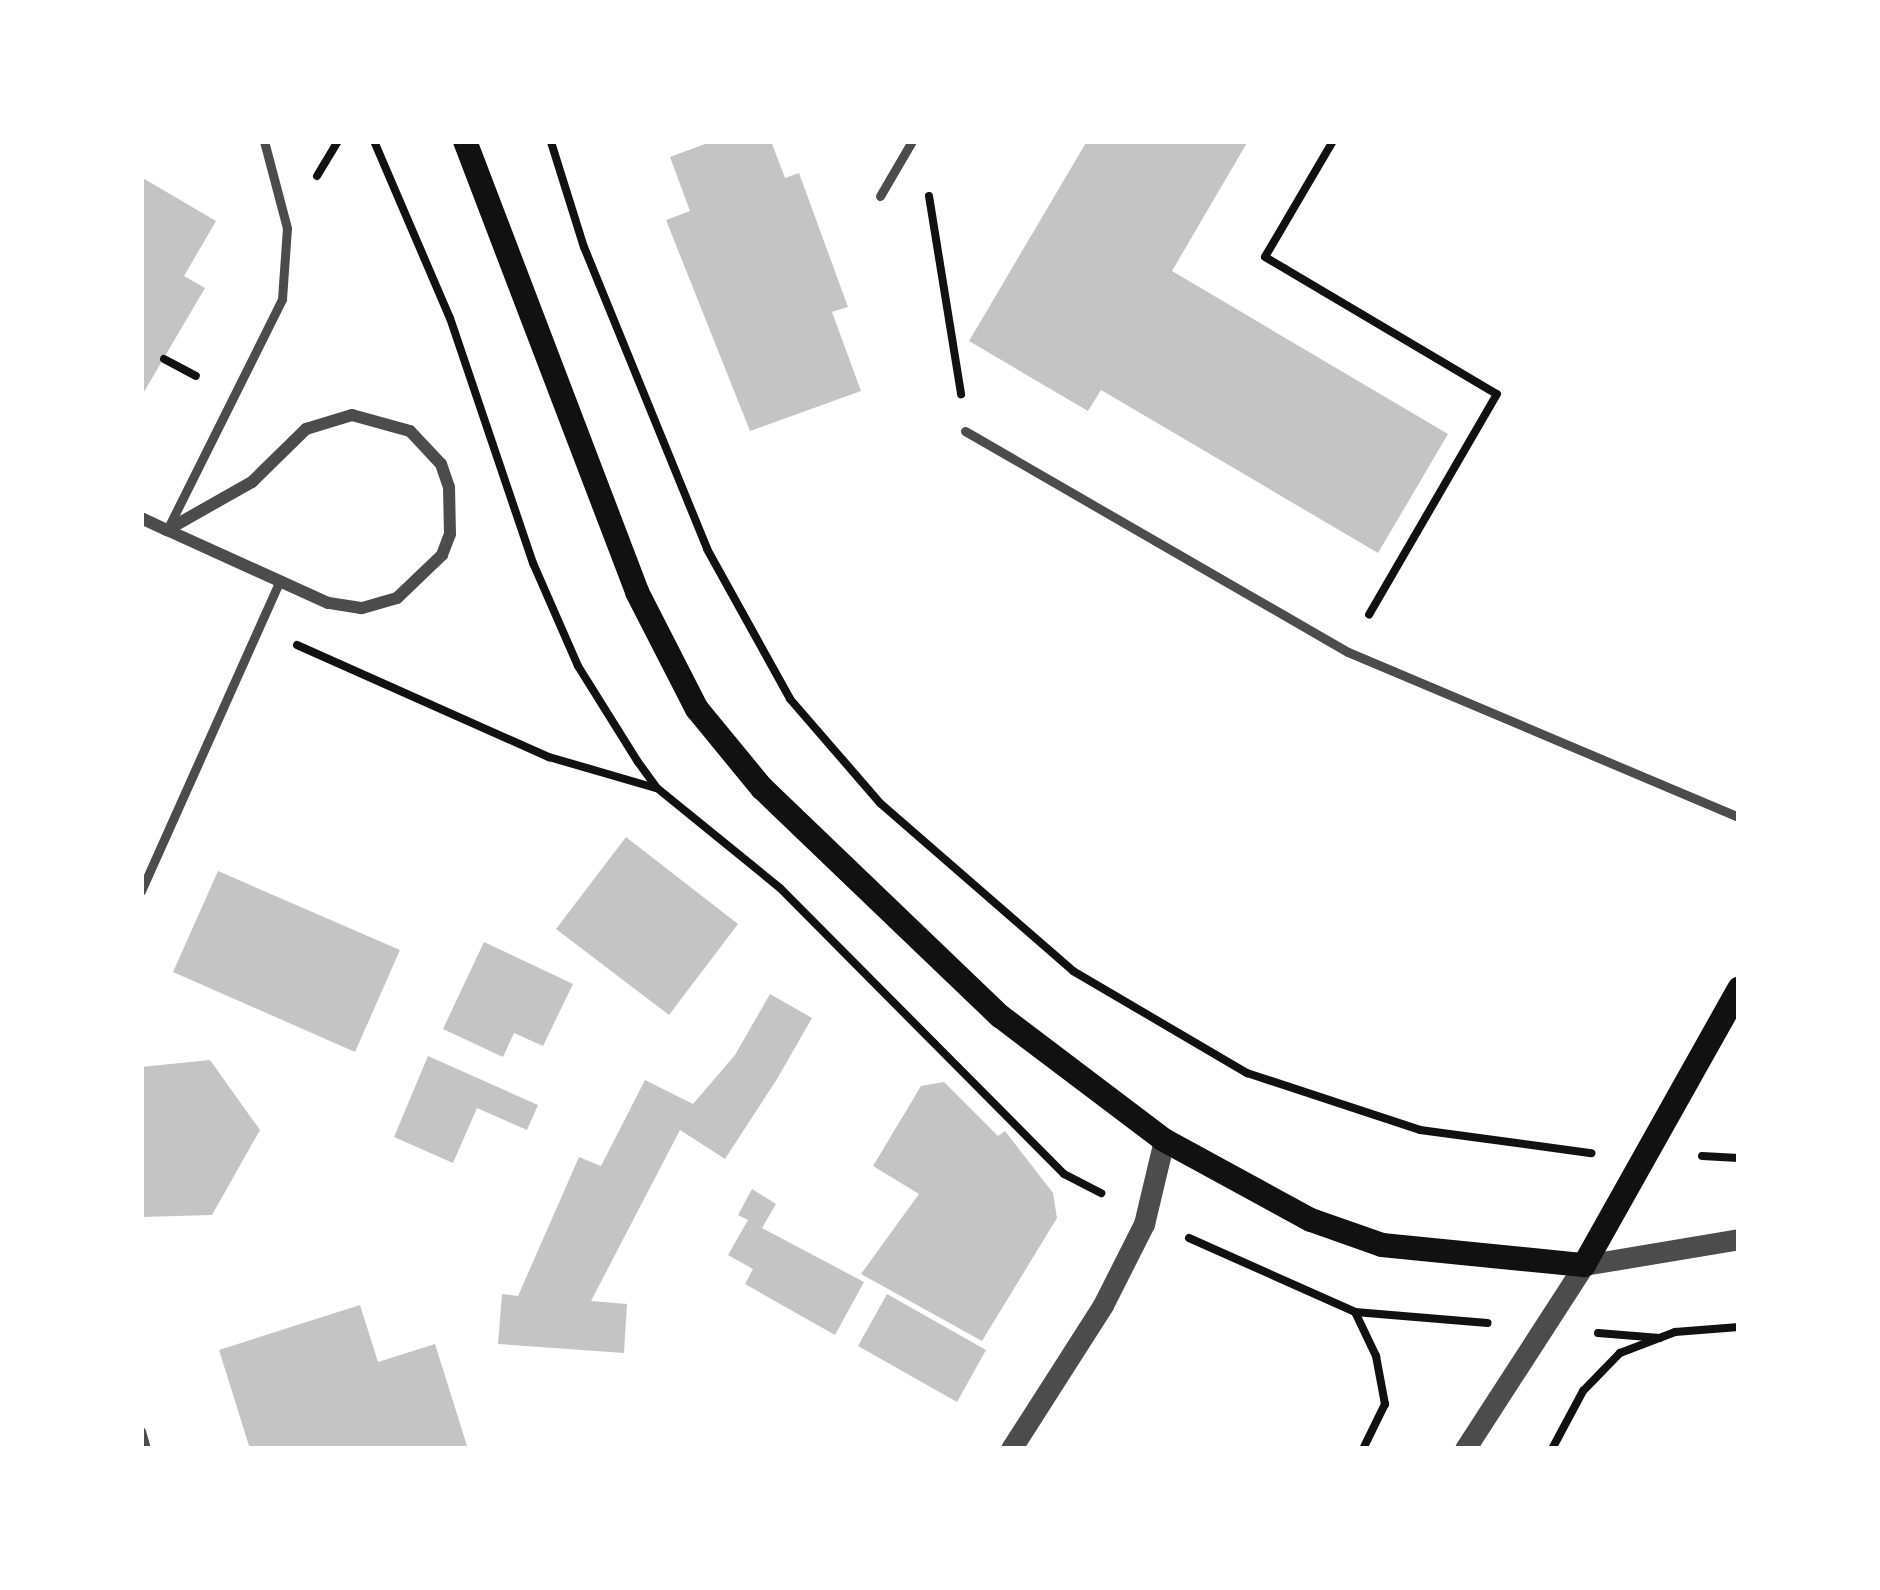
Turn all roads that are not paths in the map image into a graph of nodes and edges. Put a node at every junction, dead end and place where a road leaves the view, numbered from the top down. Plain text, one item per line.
1 (264, 141) edge
2 (464, 141) edge
3 (912, 141) edge
4 (880, 196) dead end
5 (965, 431) road end
6 (141, 518) edge
7 (167, 530) junction
8 (280, 580) junction
9 (1739, 817) edge
10 (141, 891) edge
11 (1739, 989) edge
12 (1164, 1140) junction
13 (1739, 1239) edge
14 (1584, 1264) junction
15 (141, 1431) edge
16 (146, 1449) edge
17 (1010, 1449) edge
18 (1465, 1449) edge

1 - 7 lane
2 - 12 main road
3 - 4 lane
5 - 9 lane
6 - 7 street
7 - 8 street
7 - 8 street
8 - 10 lane
11 - 14 main road
12 - 14 main road
12 - 17 street
13 - 14 street
14 - 18 street
15 - 16 lane

